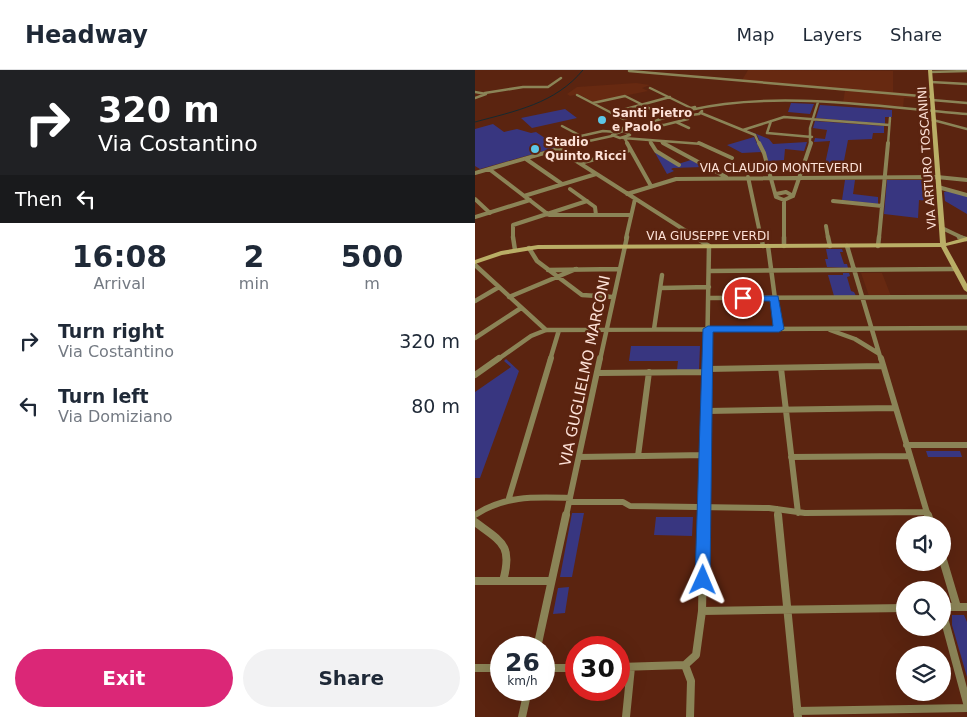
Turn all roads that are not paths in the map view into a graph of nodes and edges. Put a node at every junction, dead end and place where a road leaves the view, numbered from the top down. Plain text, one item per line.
1 (629, 71) edge
2 (930, 71) edge
3 (967, 71) edge
4 (561, 78) dead end
5 (931, 82) junction
6 (967, 84) edge
7 (650, 88) dead end
8 (475, 92) edge
9 (485, 93) junction
10 (577, 95) dead end
11 (670, 97) junction
12 (475, 98) edge
13 (932, 99) junction
14 (818, 102) junction
15 (967, 103) edge
16 (593, 104) junction
17 (643, 105) junction
18 (694, 109) junction
19 (705, 111) junction
20 (933, 112) junction
21 (611, 113) junction
22 (688, 114) junction
23 (967, 114) edge
24 (889, 118) dead end
25 (812, 119) junction
26 (665, 120) junction
27 (933, 120) junction
28 (771, 121) junction
29 (676, 122) junction
30 (633, 124) junction
31 (889, 125) junction
32 (562, 126) dead end
33 (624, 127) junction
34 (638, 128) junction
35 (689, 128) dead end
36 (967, 129) edge
37 (743, 130) junction
38 (623, 131) junction
39 (607, 132) junction
40 (616, 132) junction
41 (630, 135) junction
42 (613, 136) junction
43 (812, 137) junction
44 (624, 138) junction
45 (633, 139) junction
46 (649, 140) junction
47 (658, 140) junction
48 (559, 150) junction
49 (630, 150) junction
50 (732, 158) dead end
51 (526, 159) junction
52 (580, 163) junction
53 (679, 164) dead end
54 (489, 169) junction
55 (475, 173) edge
56 (595, 174) junction
57 (749, 177) junction
58 (770, 177) junction
59 (801, 177) junction
60 (884, 177) junction
61 (937, 177) junction
62 (728, 178) junction
63 (967, 180) edge
64 (562, 184) junction
65 (651, 186) junction
66 (938, 187) junction
67 (570, 189) dead end
68 (627, 194) junction
69 (776, 194) junction
70 (967, 195) edge
71 (524, 196) junction
72 (793, 196) junction
73 (475, 199) edge
74 (530, 200) junction
75 (635, 200) junction
76 (784, 200) junction
77 (587, 201) junction
78 (833, 201) dead end
79 (882, 206) junction
80 (490, 213) junction
81 (547, 214) junction
82 (596, 215) junction
83 (631, 215) junction
84 (475, 218) edge
85 (826, 226) dead end
86 (942, 228) junction
87 (694, 236) junction
88 (966, 239) edge
89 (943, 245) junction
90 (624, 246) junction
91 (688, 246) junction
92 (709, 246) junction
93 (766, 246) junction
94 (784, 246) junction
95 (830, 246) junction
96 (847, 246) junction
97 (878, 246) junction
98 (529, 248) junction
99 (515, 250) junction
100 (475, 264) edge
101 (955, 268) junction
102 (576, 269) junction
103 (620, 269) junction
104 (548, 270) junction
105 (771, 270) junction
106 (854, 270) junction
107 (709, 271) junction
108 (662, 275) dead end
109 (557, 278) junction
110 (499, 287) junction
111 (709, 287) junction
112 (661, 288) junction
113 (967, 290) edge
114 (509, 297) junction
115 (613, 297) junction
116 (967, 297) edge
117 (709, 298) junction
118 (775, 298) junction
119 (862, 298) junction
120 (475, 301) edge
121 (521, 308) junction
122 (825, 328) junction
123 (871, 328) junction
124 (967, 328) edge
125 (655, 329) junction
126 (708, 329) junction
127 (779, 329) junction
128 (546, 330) junction
129 (559, 330) junction
130 (607, 330) junction
131 (475, 338) edge
132 (878, 353) junction
133 (882, 366) junction
134 (781, 368) junction
135 (707, 370) junction
136 (649, 372) junction
137 (598, 373) junction
138 (475, 375) edge
139 (895, 408) junction
140 (786, 410) junction
141 (707, 411) junction
142 (906, 445) junction
143 (967, 445) edge
144 (706, 455) junction
145 (638, 456) junction
146 (910, 456) junction
147 (579, 457) junction
148 (791, 458) junction
149 (509, 498) junction
150 (569, 500) junction
151 (704, 506) junction
152 (777, 509) junction
153 (797, 512) junction
154 (927, 512) junction
155 (475, 515) edge
156 (928, 516) edge
157 (475, 522) edge
158 (946, 571) edge
159 (475, 581) edge
160 (503, 581) junction
161 (551, 581) junction
162 (951, 607) edge
163 (957, 607) junction
164 (967, 607) edge
165 (896, 608) edge
166 (787, 609) junction
167 (703, 610) junction
168 (540, 636) edge
169 (949, 636) edge
170 (685, 665) junction
171 (631, 667) joint
172 (475, 668) edge
173 (490, 668) edge
174 (526, 701) edge
175 (967, 703) edge
176 (967, 708) edge
177 (798, 714) edge
178 (522, 717) edge
179 (626, 717) edge
180 (690, 717) edge

1 - 13 street
2 - 3 street
2 - 5 street, VIA ARTURO TOSCANINI
4 - 9 street
5 - 6 street
5 - 13 street, VIA ARTURO TOSCANINI
7 - 11 street
8 - 9 street
9 - 12 street
10 - 16 street
11 - 17 street
11 - 18 street
13 - 15 street
13 - 20 street, VIA ARTURO TOSCANINI
14 - 19 street
14 - 20 street
14 - 25 street
16 - 17 street
16 - 21 street
17 - 21 street
17 - 26 street
18 - 19 street
18 - 19 street
18 - 22 street
18 - 26 street
19 - 22 street
19 - 29 street
19 - 37 street
20 - 23 street
20 - 27 street, VIA ARTURO TOSCANINI
21 - 30 street
22 - 26 street
24 - 31 street
25 - 28 street
25 - 31 street
25 - 43 street
26 - 29 street
26 - 30 street
26 - 34 street
26 - 34 street
27 - 36 street
27 - 61 street, VIA ARTURO TOSCANINI
28 - 37 street
28 - 43 street
29 - 35 street
30 - 33 street
31 - 60 street
32 - 39 street
33 - 38 street
33 - 39 street
34 - 38 street
34 - 41 street
37 - 58 street
38 - 40 street
38 - 41 street
39 - 40 street
39 - 42 street
40 - 42 street
41 - 44 street
41 - 45 street
42 - 44 street
42 - 48 street
43 - 59 street
44 - 45 street
44 - 49 street
45 - 46 street
46 - 47 street
46 - 53 street
47 - 50 street
47 - 62 street
48 - 51 street
48 - 52 street
49 - 52 street
49 - 65 street
51 - 54 street
51 - 64 street
52 - 56 street
54 - 55 street
54 - 71 street
56 - 64 street
56 - 68 street
57 - 58 street, VIA CLAUDIO MONTEVERDI
57 - 62 street, VIA CLAUDIO MONTEVERDI
57 - 93 street
58 - 59 street, VIA CLAUDIO MONTEVERDI
58 - 69 street
59 - 60 street, VIA CLAUDIO MONTEVERDI
59 - 72 street
60 - 61 street, VIA CLAUDIO MONTEVERDI
60 - 79 street
61 - 63 street, VIA CLAUDIO MONTEVERDI
61 - 66 street, VIA ARTURO TOSCANINI
62 - 65 street, VIA CLAUDIO MONTEVERDI
64 - 71 street
65 - 68 street, VIA CLAUDIO MONTEVERDI
66 - 70 street
66 - 86 street, VIA ARTURO TOSCANINI
67 - 77 street
68 - 75 street
69 - 72 street
69 - 76 street
71 - 74 street
72 - 76 street
73 - 80 street
74 - 80 street
74 - 81 street
75 - 83 street, VIA GUGLIELMO MARCONI
75 - 87 street
76 - 94 street
77 - 81 street
77 - 82 street
78 - 79 street
79 - 97 street
80 - 84 street
81 - 82 street
81 - 99 street
82 - 83 street
83 - 90 street, VIA GUGLIELMO MARCONI
85 - 95 street
86 - 88 street
86 - 89 street, VIA ARTURO TOSCANINI
87 - 91 street
87 - 92 street
88 - 89 street, VIA GIUSEPPE VERDI
89 - 97 street, VIA GIUSEPPE VERDI
89 - 101 street
90 - 91 street, VIA GIUSEPPE VERDI
90 - 98 street, VIA GIUSEPPE VERDI
90 - 103 street, VIA GUGLIELMO MARCONI
91 - 92 street, VIA GIUSEPPE VERDI
92 - 93 street, VIA GIUSEPPE VERDI
92 - 107 street
93 - 94 street, VIA GIUSEPPE VERDI
93 - 105 street
94 - 95 street, VIA GIUSEPPE VERDI
95 - 96 street, VIA GIUSEPPE VERDI
96 - 97 street, VIA GIUSEPPE VERDI
96 - 106 street
98 - 99 street, VIA GIUSEPPE VERDI
98 - 104 street
99 - 100 street, VIA GIUSEPPE VERDI
100 - 110 street
101 - 106 street
101 - 113 street
102 - 103 street
102 - 104 street
102 - 109 street
103 - 115 street, VIA GUGLIELMO MARCONI
104 - 109 street
105 - 106 street
105 - 107 street
105 - 118 street
106 - 119 street
107 - 111 street
108 - 112 street
109 - 114 street
109 - 115 street
110 - 114 street
110 - 120 street
111 - 112 street
111 - 117 street
112 - 125 street
114 - 121 street
115 - 130 street, VIA GUGLIELMO MARCONI
116 - 119 street
117 - 118 street
117 - 126 street
118 - 119 street
118 - 127 street
119 - 123 street
121 - 128 street
121 - 131 street
122 - 123 street
122 - 127 street
122 - 132 street
123 - 124 street
123 - 132 street
125 - 126 street
125 - 130 street
126 - 127 street
126 - 135 street
128 - 129 street
128 - 138 street
129 - 130 street
129 - 149 street
130 - 137 street, VIA GUGLIELMO MARCONI
132 - 133 street
133 - 134 street
133 - 139 street
134 - 135 street
134 - 140 street
135 - 136 street
135 - 141 street
136 - 137 street
136 - 145 street
137 - 147 street, VIA GUGLIELMO MARCONI
139 - 140 street
139 - 142 street
140 - 141 street
140 - 148 street
141 - 144 street
142 - 143 street
142 - 146 street
144 - 145 street
144 - 151 street
145 - 147 street
146 - 148 street
146 - 154 street
147 - 150 street, VIA GUGLIELMO MARCONI
148 - 153 street
149 - 150 street
149 - 155 street
150 - 151 street
150 - 161 street, VIA GUGLIELMO MARCONI
151 - 152 street
151 - 167 street
152 - 153 street
152 - 166 street
153 - 154 street
154 - 156 street
157 - 160 street
158 - 163 street
159 - 160 street
160 - 161 street
161 - 168 street, VIA GUGLIELMO MARCONI
162 - 163 street
163 - 164 street
165 - 166 street
166 - 167 street
166 - 177 street
167 - 170 street
169 - 175 street
170 - 171 street
170 - 180 street
171 - 179 street
172 - 173 street
174 - 178 street
176 - 177 street

